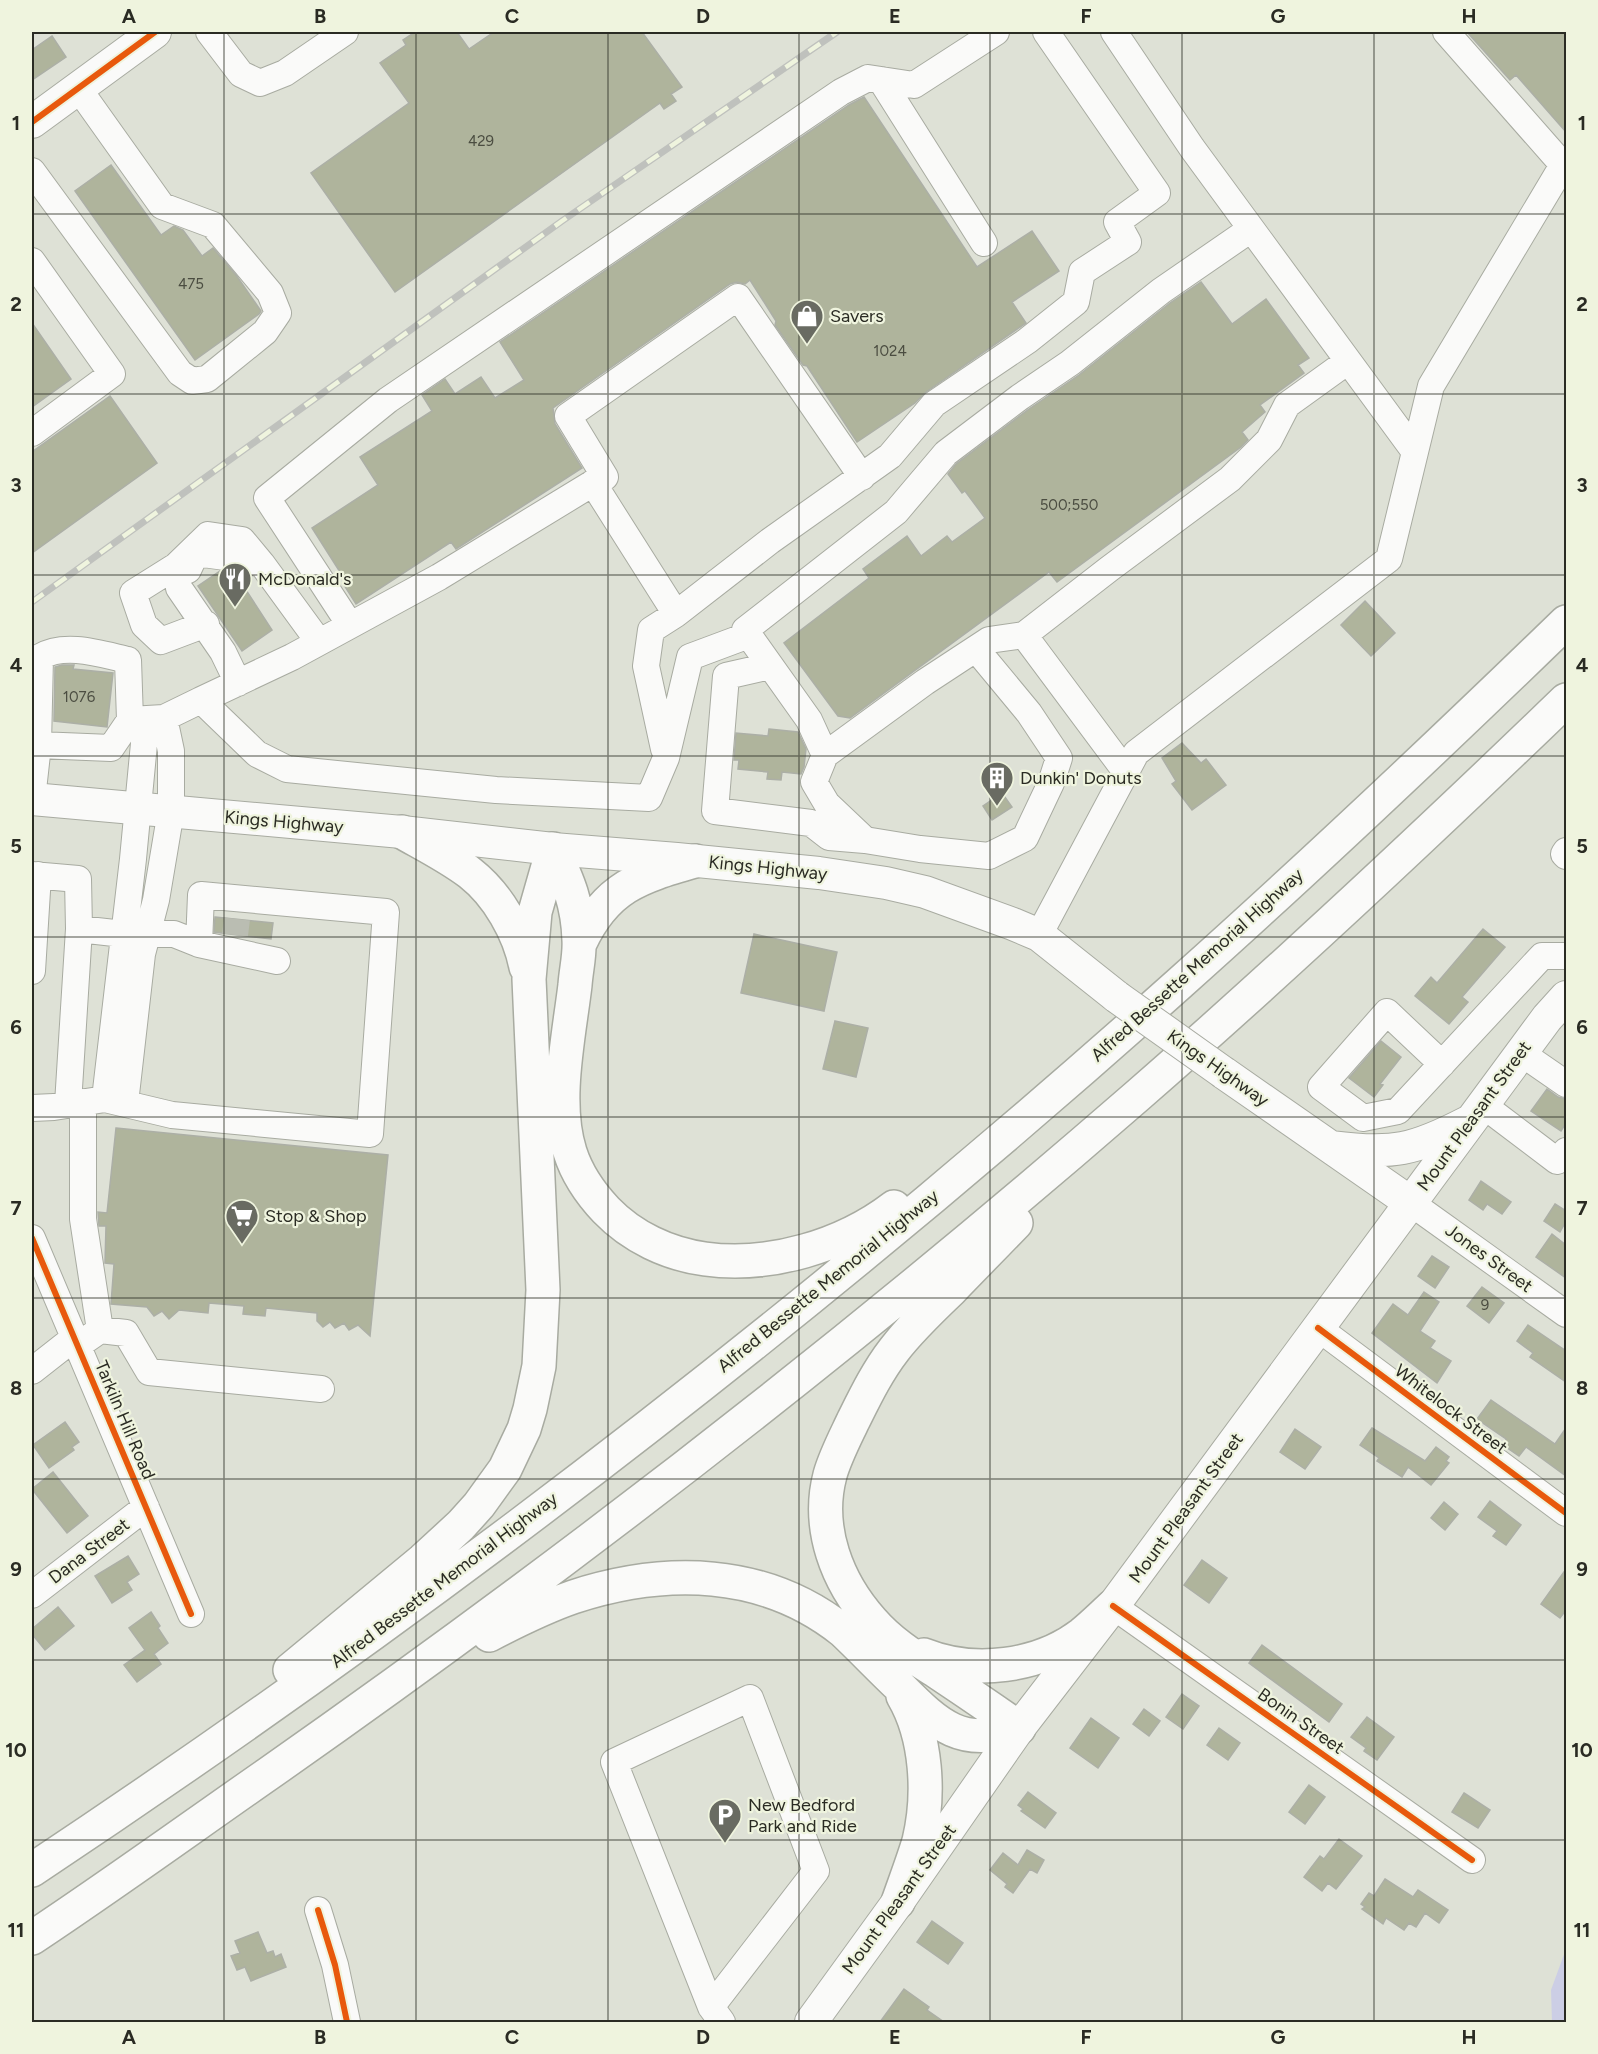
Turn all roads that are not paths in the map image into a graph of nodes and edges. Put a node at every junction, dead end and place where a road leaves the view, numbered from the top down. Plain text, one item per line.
1 (155, 32) edge
2 (209, 32) edge
3 (345, 32) edge
4 (996, 32) edge
5 (1046, 32) edge
6 (1114, 32) edge
7 (1446, 32) edge
8 (881, 80) junction
9 (78, 88) junction
10 (32, 122) edge
11 (1565, 163) edge
12 (32, 171) edge
13 (1251, 229) junction
14 (984, 243) dead end
15 (32, 261) edge
16 (1348, 361) junction
17 (32, 433) edge
18 (1415, 452) junction
19 (861, 477) junction
20 (593, 483) junction
21 (261, 564) junction
22 (176, 566) junction
23 (188, 601) junction
24 (676, 614) junction
25 (1566, 622) edge
26 (206, 624) junction
27 (350, 625) junction
28 (1024, 634) junction
29 (749, 635) junction
30 (319, 642) junction
31 (976, 649) junction
32 (770, 666) junction
33 (238, 683) junction
34 (201, 700) junction
35 (1566, 700) edge
36 (164, 718) junction
37 (130, 720) junction
38 (35, 744) edge
39 (825, 756) junction
40 (666, 758) junction
41 (1126, 772) junction
42 (32, 799) edge
43 (137, 808) junction
44 (171, 812) junction
45 (402, 832) junction
46 (865, 840) junction
47 (553, 849) junction
48 (1566, 851) edge
49 (1566, 856) edge
50 (695, 861) junction
51 (35, 875) edge
52 (236, 926) junction
53 (79, 929) junction
54 (135, 935) junction
55 (1038, 935) junction
56 (580, 943) junction
57 (199, 944) junction
58 (1566, 956) edge
59 (277, 962) dead end
60 (32, 971) edge
61 (529, 979) junction
62 (1566, 997) edge
63 (1521, 1053) junction
64 (1442, 1064) junction
65 (1566, 1084) edge
66 (1057, 1090) junction
67 (1133, 1099) junction
68 (95, 1102) junction
69 (32, 1108) edge
70 (1478, 1112) junction
71 (1331, 1147) junction
72 (1562, 1156) edge
73 (1411, 1203) junction
74 (32, 1238) edge
75 (1566, 1314) edge
76 (1318, 1328) junction
77 (100, 1330) junction
78 (76, 1342) junction
79 (32, 1371) edge
80 (321, 1389) dead end
81 (146, 1508) junction
82 (1566, 1514) edge
83 (32, 1595) edge
84 (1113, 1606) junction
85 (191, 1614) dead end
86 (893, 1640) junction
87 (894, 1681) junction
88 (388, 1690) junction
89 (1019, 1728) junction
90 (190, 1763) junction
91 (1472, 1860) dead end
92 (32, 1870) edge
93 (898, 1902) junction
94 (318, 1910) dead end
95 (32, 1938) edge
96 (716, 2014) edge
97 (815, 2021) edge
98 (347, 2022) edge

1 - 9 main road
2 - 3 street
4 - 8 street
5 - 19 street
6 - 13 street
7 - 11 street
8 - 14 street
8 - 27 street
9 - 10 main road
9 - 12 street
11 - 18 street
13 - 16 street
13 - 29 street
15 - 17 street
16 - 18 street
16 - 28 street
18 - 41 street
19 - 20 street
19 - 24 street
20 - 24 street
20 - 27 street
21 - 22 street
21 - 23 street
21 - 30 street
22 - 23 street
22 - 26 street
23 - 26 street
24 - 40 street
25 - 66 highway, Alfred Bessette Memorial Highway
26 - 33 street
27 - 30 street
28 - 31 street
28 - 41 street
29 - 32 street
29 - 40 street
30 - 33 street
31 - 39 street
31 - 46 street
32 - 39 street
32 - 46 street
33 - 34 street
34 - 36 street
34 - 40 street
35 - 67 highway
36 - 37 street
36 - 43 street
36 - 44 street
37 - 38 street
37 - 38 street
38 - 42 street
39 - 46 street
41 - 55 street
42 - 43 main road, Kings Highway
43 - 44 main road, Kings Highway
43 - 54 street
44 - 45 main road, Kings Highway
44 - 54 street
45 - 47 main road, Kings Highway
45 - 61 highway
47 - 50 main road, Kings Highway
47 - 56 highway
47 - 61 highway
48 - 49 street
50 - 55 main road, Kings Highway
50 - 56 highway
51 - 53 street
51 - 60 street
52 - 57 street
52 - 57 street
52 - 59 street
52 - 68 street
53 - 54 street
53 - 68 street
54 - 57 street
54 - 68 street
55 - 71 main road, Kings Highway, bridge
56 - 66 highway
58 - 64 street
61 - 90 highway
62 - 63 main road, Mount Pleasant Street
63 - 65 street
63 - 70 main road, Mount Pleasant Street
64 - 64 street
66 - 90 highway, Alfred Bessette Memorial Highway
67 - 86 highway
67 - 88 highway
68 - 69 street
68 - 77 street
70 - 71 main road
70 - 72 street
70 - 73 main road, Mount Pleasant Street
71 - 73 main road, Kings Highway
73 - 75 street, Jones Street
73 - 76 main road, Mount Pleasant Street
74 - 78 street, Tarkiln Hill Road
76 - 82 street, Whitelock Street
76 - 84 main road, Mount Pleasant Street
77 - 78 street
77 - 80 street
78 - 79 street
78 - 81 street, Tarkiln Hill Road
81 - 83 street, Dana Street
81 - 85 street, Tarkiln Hill Road
84 - 86 highway
84 - 89 main road, Mount Pleasant Street
84 - 91 street, Bonin Street
86 - 89 highway
87 - 88 highway
87 - 89 highway
87 - 93 highway
88 - 95 highway
89 - 93 main road, Mount Pleasant Street
90 - 92 highway, Alfred Bessette Memorial Highway
93 - 97 main road, Mount Pleasant Street
94 - 98 street
96 - 96 street

